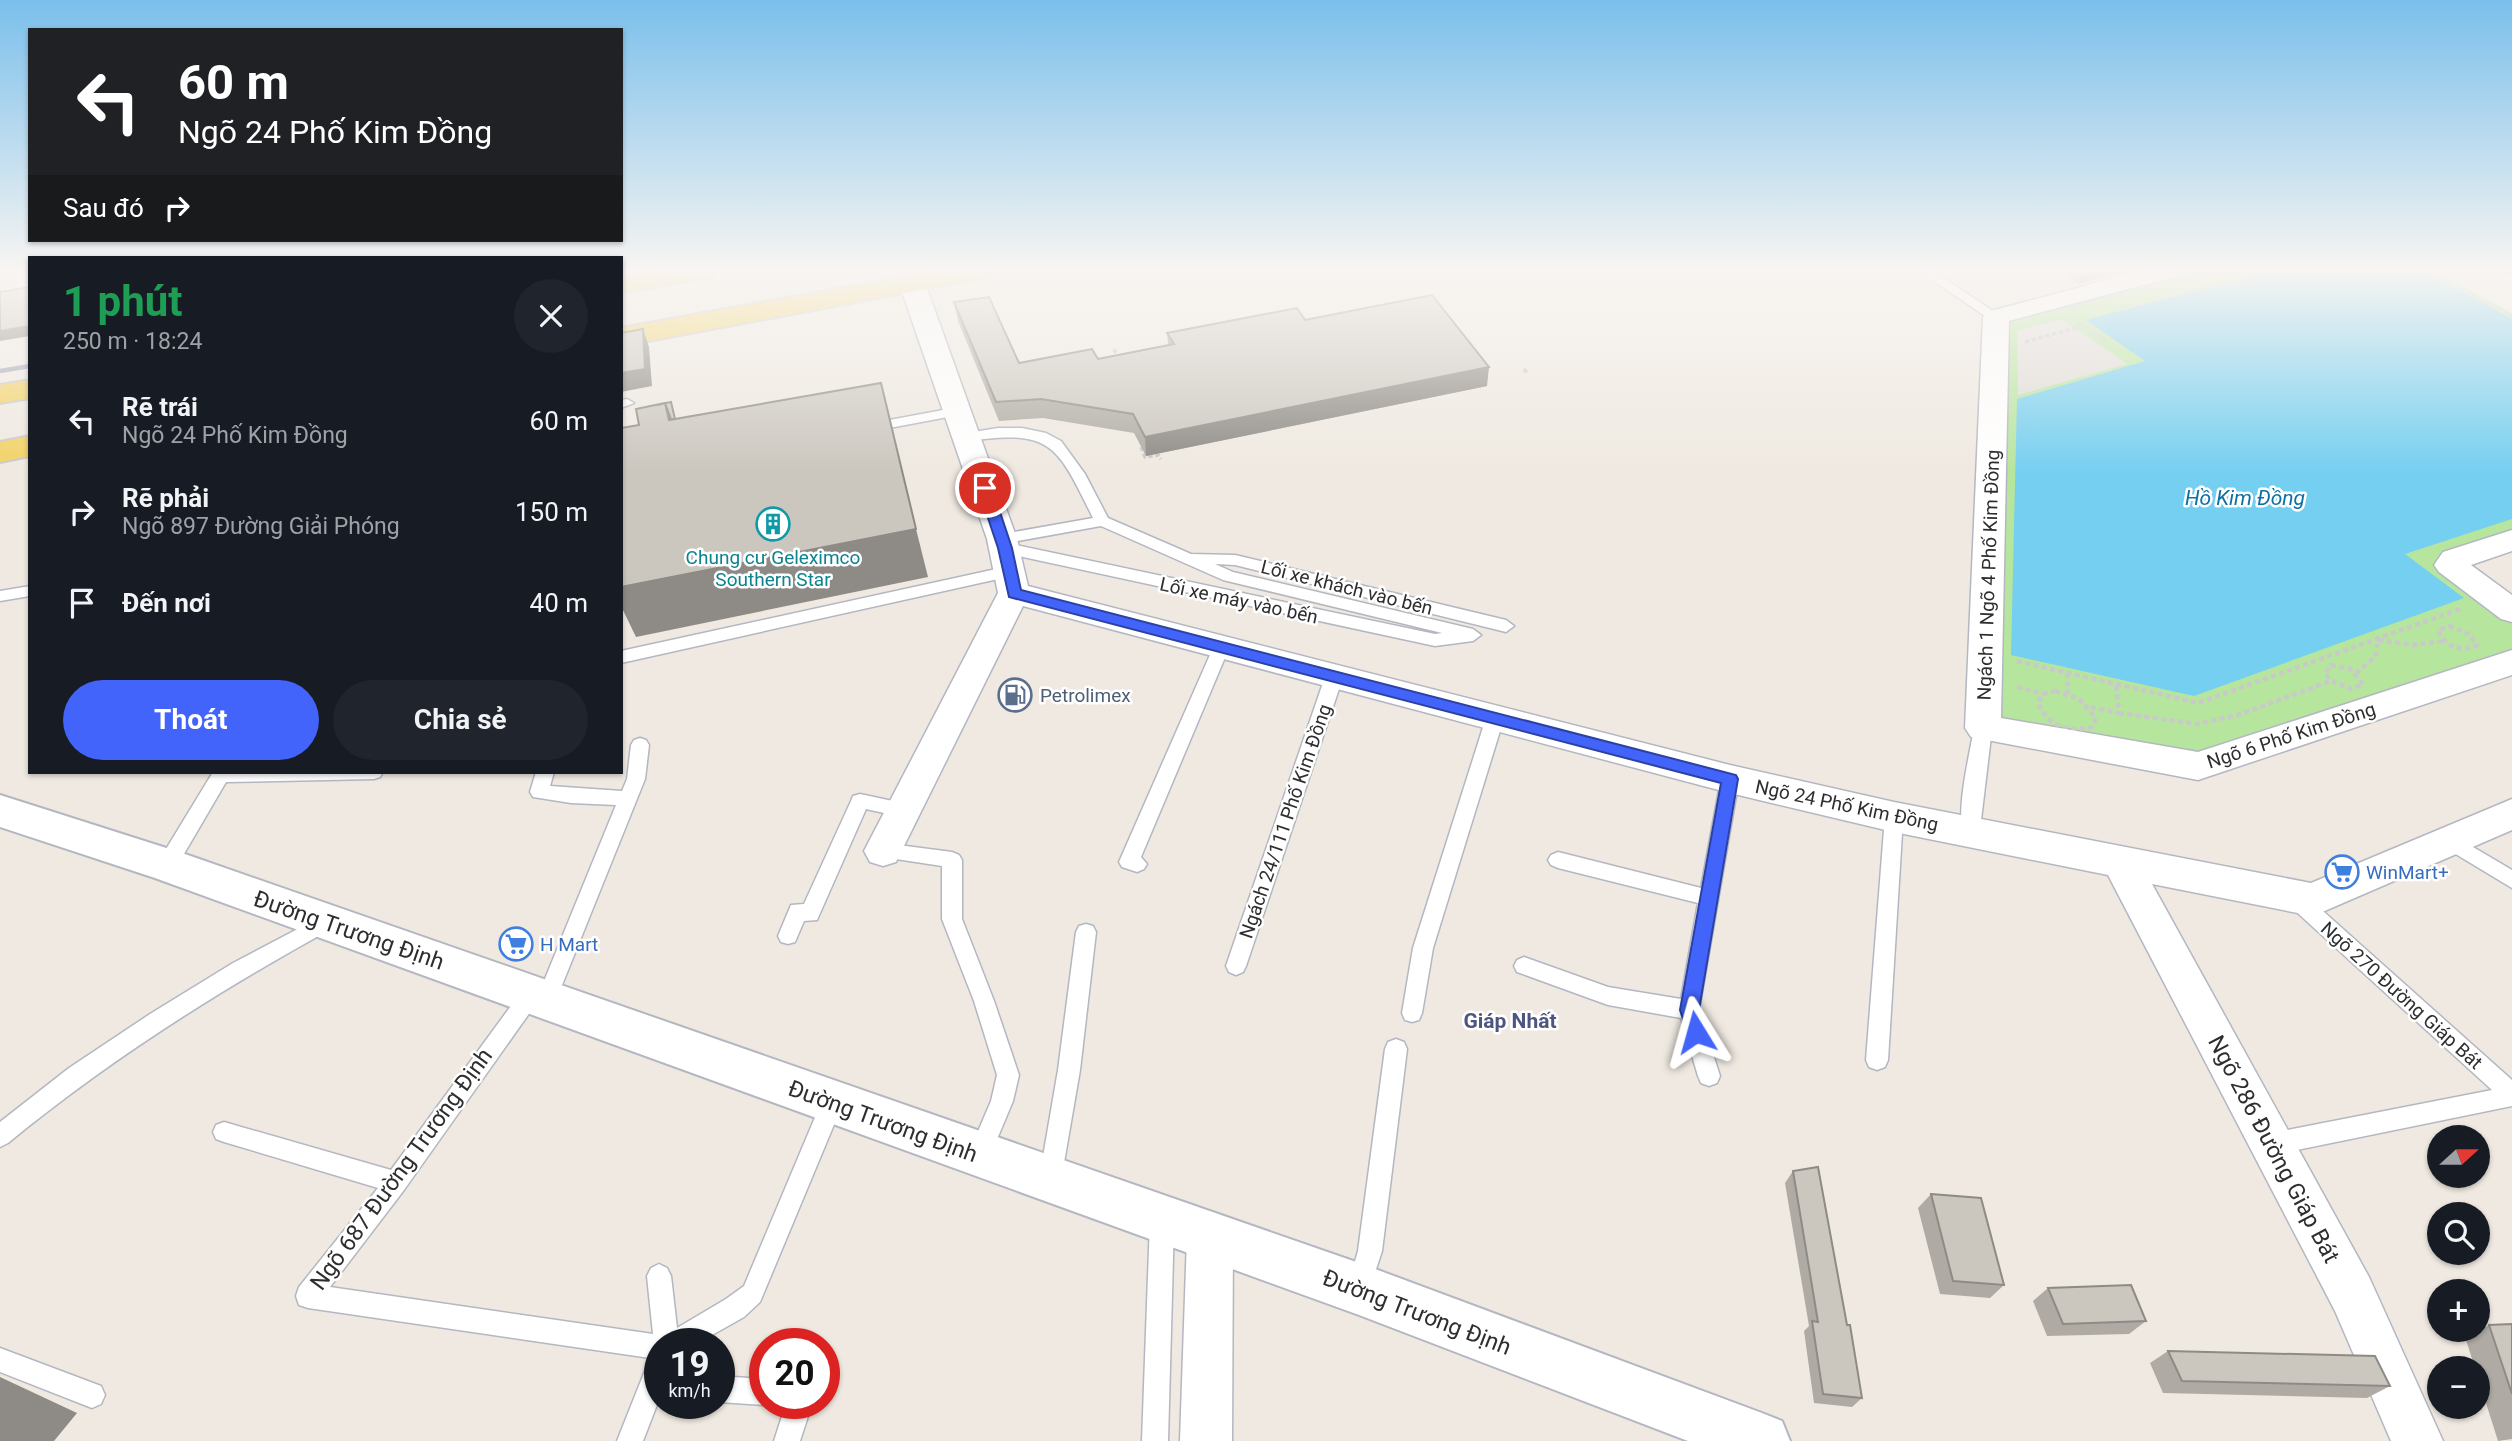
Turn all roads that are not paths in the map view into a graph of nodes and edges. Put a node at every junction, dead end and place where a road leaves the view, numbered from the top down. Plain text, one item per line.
1 (932, 338) edge
2 (1995, 338) edge
3 (28, 389) edge
4 (0, 394) edge
5 (963, 424) junction
6 (849, 432) edge
7 (28, 446) edge
8 (0, 452) edge
9 (1102, 522) junction
10 (2512, 540) edge
11 (1187, 556) junction
12 (1008, 563) junction
13 (28, 591) edge
14 (0, 596) edge
15 (2512, 611) edge
16 (1506, 626) dead end
17 (1221, 648) junction
18 (623, 657) edge
19 (2512, 662) edge
20 (1334, 677) junction
21 (1495, 718) junction
22 (1983, 729) junction
23 (640, 744) dead end
24 (221, 774) edge
25 (544, 774) edge
26 (1730, 779) junction
27 (629, 798) junction
28 (902, 810) junction
29 (0, 811) edge
30 (2512, 814) edge
31 (1894, 817) junction
32 (1972, 832) junction
33 (2451, 842) junction
34 (883, 851) joint
35 (1558, 860) dead end
36 (2121, 863) junction
37 (1137, 864) dead end
38 (166, 865) junction
39 (2512, 880) edge
40 (2293, 896) junction
41 (1710, 898) junction
42 (326, 922) junction
43 (1086, 932) dead end
44 (788, 936) dead end
45 (1236, 966) dead end
46 (1524, 966) dead end
47 (539, 997) junction
48 (1689, 1010) junction
49 (1412, 1013) dead end
50 (1396, 1049) dead end
51 (1877, 1060) dead end
52 (1709, 1076) dead end
53 (2512, 1095) edge
54 (832, 1103) junction
55 (224, 1132) dead end
56 (0, 1136) edge
57 (2272, 1144) junction
58 (979, 1155) junction
59 (1050, 1180) junction
60 (396, 1182) junction
61 (1162, 1221) junction
62 (1210, 1237) junction
63 (659, 1276) dead end
64 (1359, 1289) junction
65 (664, 1328) edge
66 (700, 1328) edge
67 (644, 1345) edge
68 (0, 1360) edge
69 (92, 1395) dead end
70 (644, 1408) edge
71 (795, 1419) edge
72 (1692, 1428) edge
73 (630, 1441) edge
74 (788, 1441) edge
75 (1154, 1441) edge
76 (1206, 1441) edge
77 (1762, 1441) edge
78 (2417, 1441) edge

1 - 5 street
2 - 22 street, Ngách 1 Ngõ 4 Phố Kim Đồng
3 - 4 main road
5 - 6 lane
5 - 9 lane
5 - 12 street
7 - 8 main road
9 - 11 lane
9 - 12 lane
10 - 15 street
11 - 12 lane, Lối xe máy vào bến
11 - 16 lane, Lối xe khách vào bến
12 - 17 street, Ngõ 24 Phố Kim Đồng
12 - 18 lane
12 - 28 street
13 - 14 lane
17 - 20 street, Ngõ 24 Phố Kim Đồng
17 - 37 lane
19 - 22 street, Ngõ 6 Phố Kim Đồng
20 - 21 street, Ngõ 24 Phố Kim Đồng
20 - 45 lane, Ngách 24/111 Phố Kim Đồng
21 - 26 street, Ngõ 24 Phố Kim Đồng
21 - 49 lane
22 - 32 lane, Ngách 1 Ngõ 4 Phố Kim Đồng
23 - 27 lane, Ngõ 687 Đường Trương Định
24 - 38 lane
25 - 27 lane
26 - 31 street, Ngõ 24 Phố Kim Đồng
26 - 41 lane
27 - 47 lane, Ngõ 687 Đường Trương Định
28 - 34 street
28 - 44 lane
29 - 38 main road, Đường Trương Định
30 - 33 street, Ngõ 24 Phố Kim Đồng
31 - 32 street, Ngõ 24 Phố Kim Đồng
31 - 51 lane
32 - 36 street, Ngõ 24 Phố Kim Đồng
33 - 39 lane
33 - 40 street, Ngõ 24 Phố Kim Đồng
34 - 58 lane
35 - 41 lane
36 - 40 street, Ngõ 24 Phố Kim Đồng
36 - 57 street, Ngõ 286 Đường Giáp Bát
38 - 42 main road, Đường Trương Định
40 - 53 lane, Ngõ 270 Đường Giáp Bát
41 - 48 lane
42 - 47 main road, Đường Trương Định
42 - 56 lane
43 - 59 lane
46 - 48 lane
47 - 54 main road, Đường Trương Định
47 - 60 lane, Ngõ 687 Đường Trương Định
48 - 52 lane
50 - 64 lane
53 - 57 lane
54 - 58 main road, Đường Trương Định
54 - 66 lane
55 - 60 lane
57 - 78 street, Ngõ 286 Đường Giáp Bát
58 - 59 main road, Đường Trương Định
59 - 61 main road, Đường Trương Định
60 - 67 lane, Ngõ 687 Đường Trương Định
61 - 62 main road, Đường Trương Định
61 - 75 lane
62 - 64 main road, Đường Trương Định
62 - 76 street
63 - 65 lane
64 - 72 main road, Đường Trương Định
68 - 69 lane
70 - 73 lane
71 - 74 lane
72 - 77 main road, Đường Trương Định

